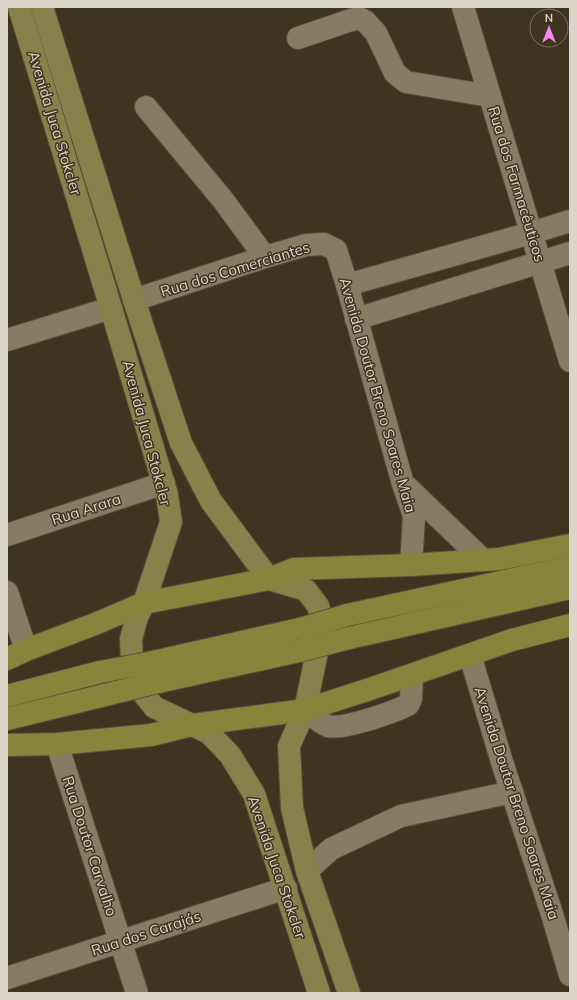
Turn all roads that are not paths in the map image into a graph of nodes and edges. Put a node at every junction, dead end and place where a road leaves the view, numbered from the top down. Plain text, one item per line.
1 (19, 7) edge
2 (42, 7) edge
3 (463, 7) edge
4 (298, 38) dead end
5 (490, 96) junction
6 (146, 107) dead end
7 (570, 221) edge
8 (532, 233) junction
9 (336, 250) joint
10 (570, 253) edge
11 (265, 257) junction
12 (540, 262) junction
13 (347, 285) junction
14 (134, 300) junction
15 (111, 308) junction
16 (356, 319) junction
17 (7, 340) edge
18 (570, 361) edge
19 (164, 483) junction
20 (403, 484) junction
21 (7, 535) edge
22 (570, 545) edge
23 (483, 560) junction
24 (411, 565) junction
25 (570, 567) edge
26 (269, 579) junction
27 (570, 588) edge
28 (7, 592) edge
29 (144, 603) junction
30 (570, 624) edge
31 (26, 650) junction
32 (470, 655) junction
33 (7, 659) edge
34 (155, 672) junction
35 (412, 675) junction
36 (7, 696) edge
37 (305, 710) junction
38 (7, 719) edge
39 (192, 725) junction
40 (7, 744) edge
41 (57, 744) junction
42 (512, 792) junction
43 (292, 808) junction
44 (262, 818) junction
45 (307, 871) junction
46 (286, 888) junction
47 (121, 941) junction
48 (570, 975) edge
49 (7, 978) edge
50 (137, 993) edge
51 (319, 993) edge
52 (349, 993) edge

1 - 15 main road, Avenida Juca Stokcler
2 - 14 main road, Avenida Juca Stokcler
3 - 5 street, Rua dos Farmacêuticos
4 - 5 street
5 - 8 street, Rua dos Farmacêuticos
6 - 11 street
7 - 8 street
8 - 12 street, Rua dos Farmacêuticos
8 - 13 street
9 - 11 street, Rua dos Comerciantes
9 - 13 street, Avenida Doutor Breno Soares Maia
10 - 12 street
11 - 14 street, Rua dos Comerciantes
12 - 16 street
12 - 18 street, Rua dos Farmacêuticos
13 - 16 street, Avenida Doutor Breno Soares Maia
14 - 26 main road, Avenida Juca Stokcler
15 - 17 street
15 - 19 main road, Avenida Juca Stokcler
16 - 20 street, Avenida Doutor Breno Soares Maia
19 - 21 street, Rua Arara
19 - 29 main road, Avenida Juca Stokcler
20 - 23 street
20 - 24 street, Avenida Doutor Breno Soares Maia
22 - 23 highway
23 - 24 highway
24 - 26 highway
25 - 34 highway, bridge
26 - 29 highway
26 - 37 main road, Avenida Juca Stokcler
27 - 34 highway, bridge
28 - 31 street
29 - 31 highway
29 - 39 main road, Avenida Juca Stokcler
30 - 32 highway
31 - 33 highway
32 - 35 highway
32 - 42 street, Avenida Doutor Breno Soares Maia
34 - 36 highway, bridge
34 - 38 highway, bridge
35 - 37 highway
35 - 37 street
37 - 39 highway
37 - 43 main road, Avenida Juca Stokcler
39 - 41 highway
39 - 44 main road, Avenida Juca Stokcler
40 - 41 highway
41 - 47 street, Rua Doutor Carvalho
42 - 45 street
42 - 48 street, Avenida Doutor Breno Soares Maia
43 - 44 main road
43 - 45 main road, Avenida Juca Stokcler
44 - 46 main road, Avenida Juca Stokcler
45 - 52 main road, Avenida Juca Stokcler
46 - 47 street, Rua dos Carajás
46 - 51 main road, Avenida Juca Stokcler
47 - 49 street, Rua dos Carajás
47 - 50 street, Rua Doutor Carvalho

